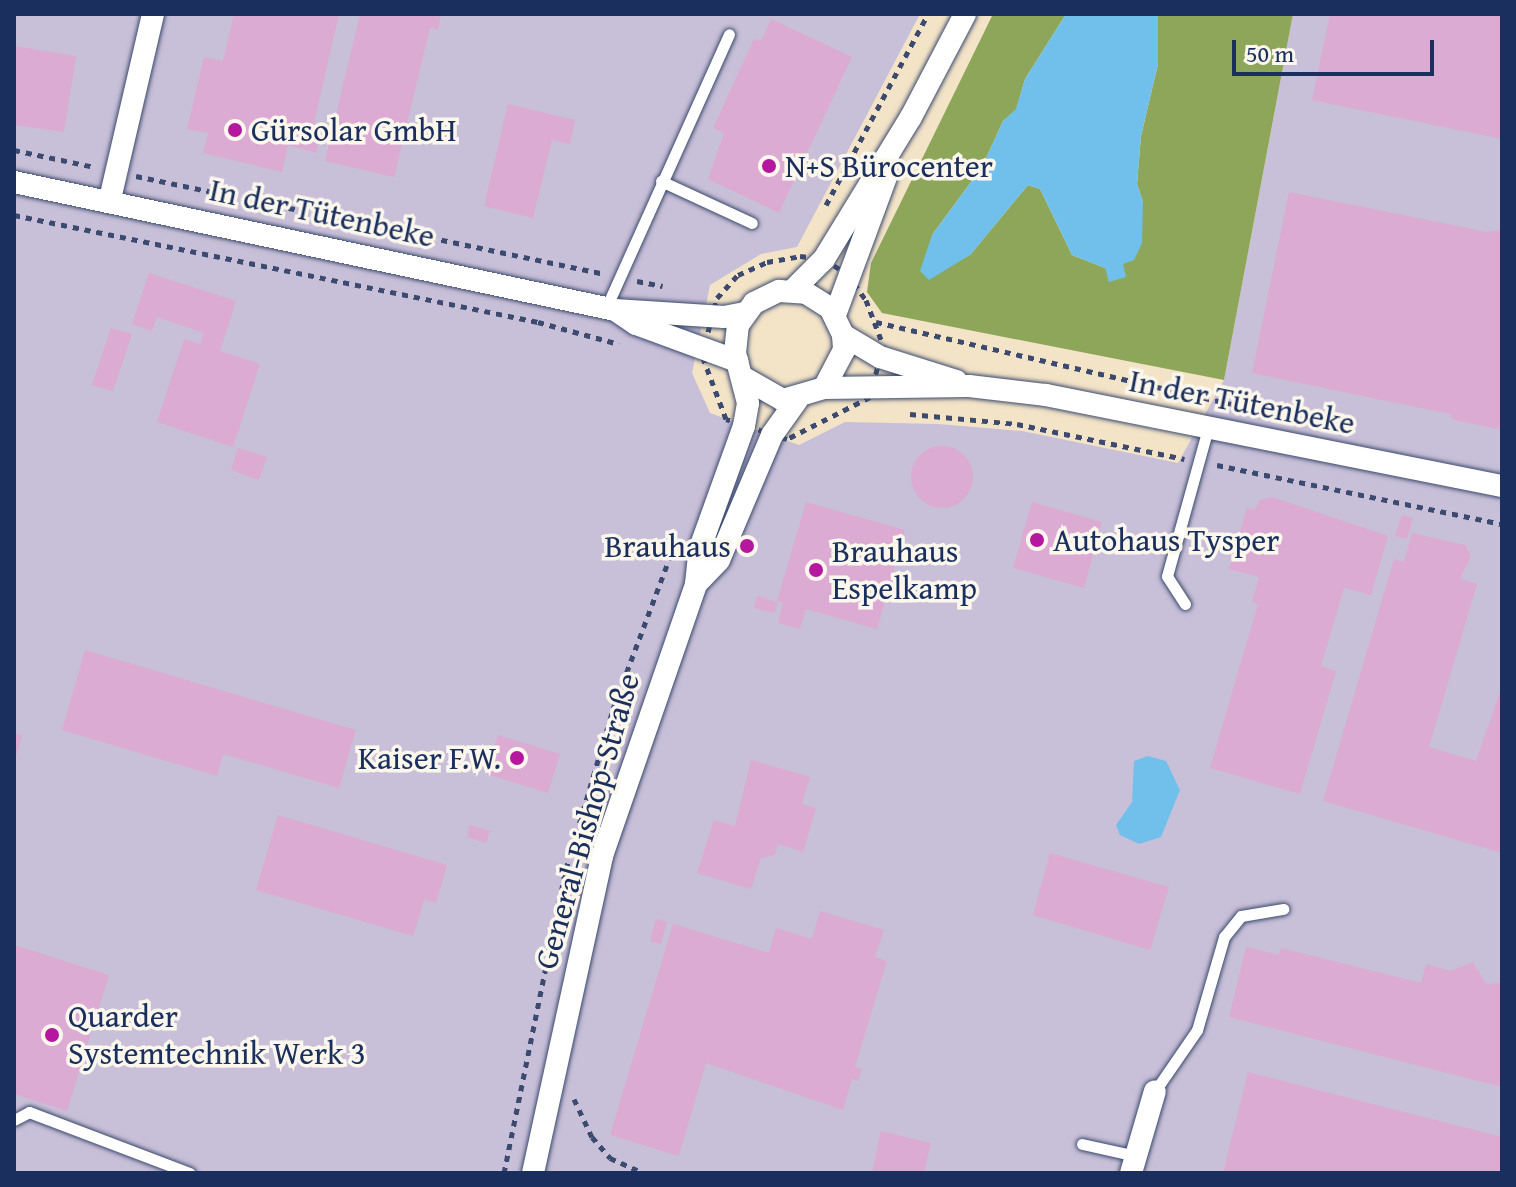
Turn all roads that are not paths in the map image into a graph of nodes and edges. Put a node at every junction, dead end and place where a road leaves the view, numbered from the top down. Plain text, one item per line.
1 (153, 14) edge
2 (965, 14) edge
3 (729, 34) dead end
4 (911, 117) junction
5 (661, 181) junction
6 (14, 182) edge
7 (110, 199) junction
8 (752, 223) dead end
9 (793, 290) junction
10 (610, 309) junction
11 (745, 313) junction
12 (839, 325) junction
13 (741, 370) junction
14 (969, 386) junction
15 (824, 388) junction
16 (797, 400) junction
17 (1208, 428) junction
18 (1502, 486) edge
19 (696, 584) junction
20 (1185, 604) dead end
21 (1283, 909) dead end
22 (1155, 1091) joint
23 (14, 1120) edge
24 (1082, 1144) dead end
25 (1134, 1165) edge
26 (190, 1173) edge
27 (533, 1173) edge

1 - 7 street
2 - 4 street
3 - 5 lane
4 - 9 street
4 - 12 street
5 - 8 lane
5 - 10 lane
6 - 7 street, In der Tütenbeke
7 - 10 street, In der Tütenbeke
9 - 11 street
9 - 12 street
10 - 11 street, In der Tütenbeke
10 - 13 street, In der Tütenbeke
11 - 13 street
12 - 14 street, In der Tütenbeke
12 - 15 street
13 - 16 street
13 - 19 street, General-Bishop-Straße
14 - 15 street, In der Tütenbeke
14 - 17 street, In der Tütenbeke
15 - 16 street
16 - 19 street, General-Bishop-Straße
17 - 18 street, In der Tütenbeke
17 - 20 lane
19 - 27 street, General-Bishop-Straße
21 - 22 lane
22 - 25 street
23 - 26 lane
24 - 25 lane

